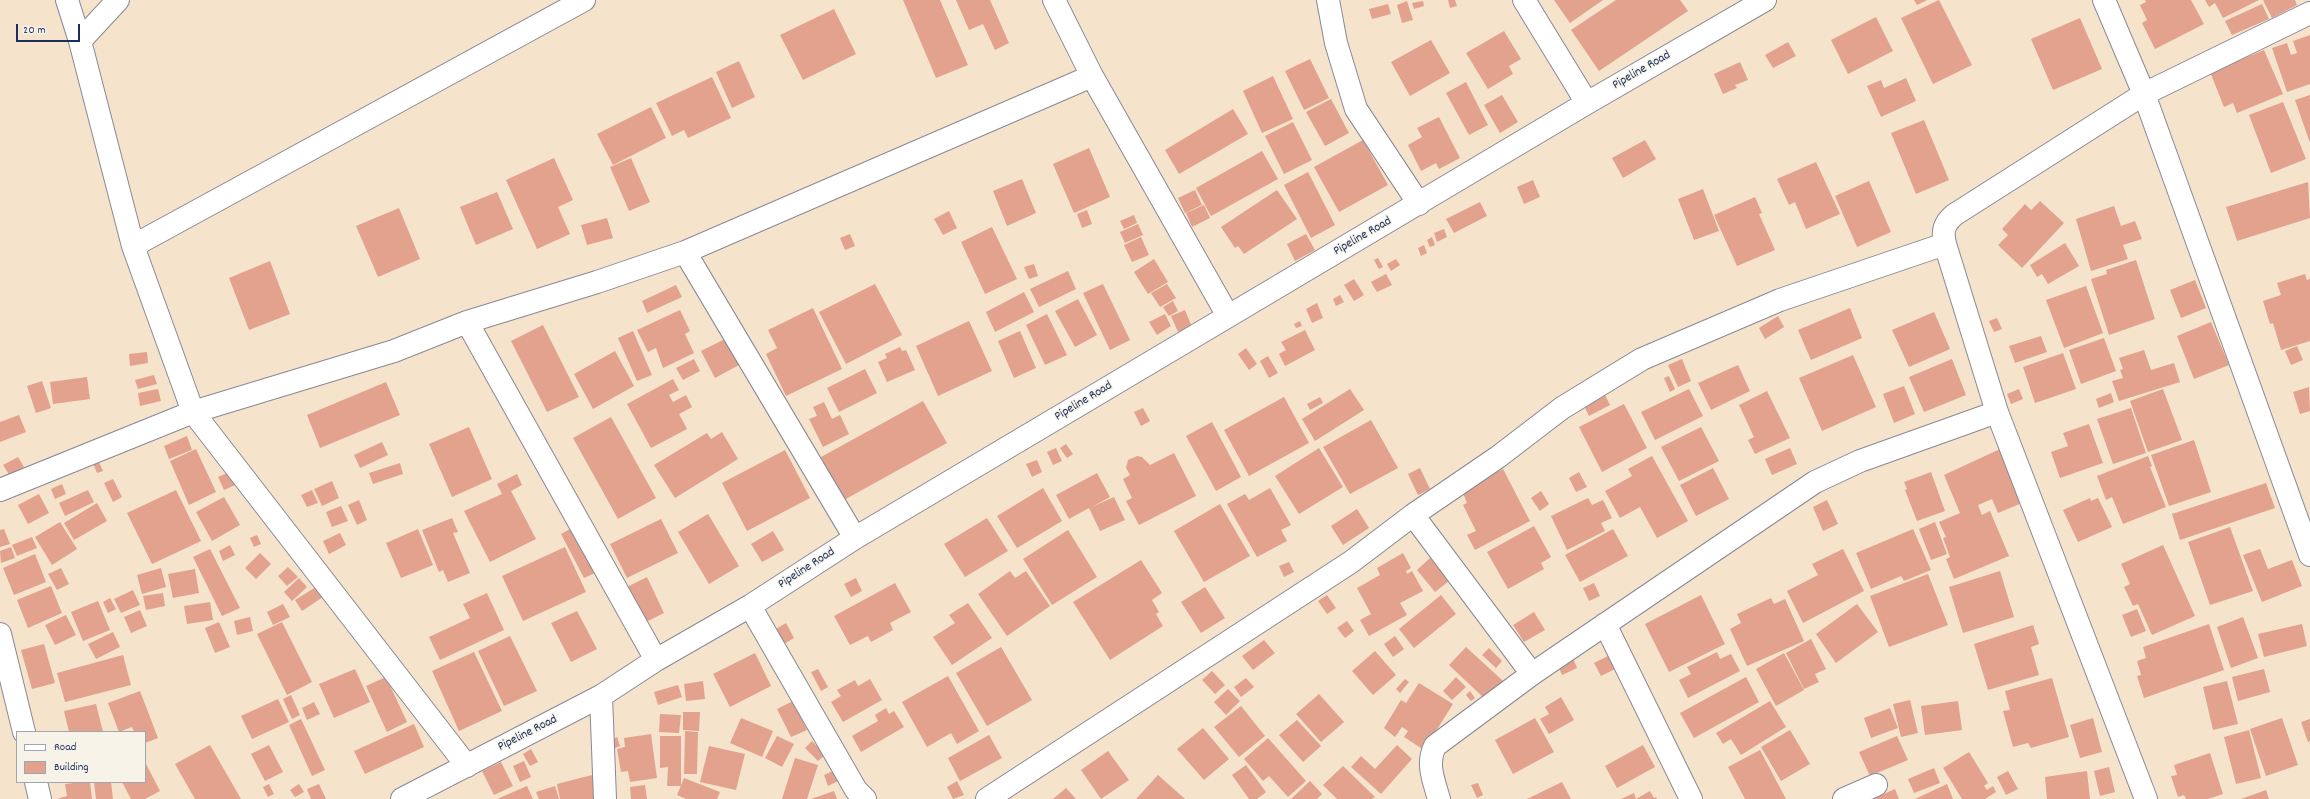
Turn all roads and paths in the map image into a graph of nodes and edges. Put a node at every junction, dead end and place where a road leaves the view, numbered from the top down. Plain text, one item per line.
1 (67, 0) edge
2 (118, 0) edge
3 (584, 0) edge
4 (1054, 0) edge
5 (1328, 0) edge
6 (1524, 0) edge
7 (1765, 0) edge
8 (2104, 0) edge
9 (2310, 13) edge
10 (80, 41) junction
11 (1092, 76) junction
12 (2144, 94) junction
13 (1587, 103) junction
14 (1419, 204) junction
15 (1945, 244) junction
16 (133, 246) junction
17 (685, 252) junction
18 (1228, 316) junction
19 (467, 322) junction
20 (193, 412) junction
21 (1997, 412) junction
22 (0, 490) edge
23 (1413, 515) junction
24 (855, 538) junction
25 (2310, 555) edge
26 (750, 606) junction
27 (1605, 624) junction
28 (0, 634) edge
29 (656, 660) junction
30 (1532, 674) junction
31 (601, 696) junction
32 (24, 731) edge
33 (467, 766) junction
34 (36, 783) edge
35 (1876, 785) dead end
36 (40, 799) edge
37 (402, 799) edge
38 (605, 799) edge
39 (865, 799) edge
40 (986, 799) edge
41 (1439, 799) edge
42 (1692, 799) edge
43 (1844, 799) edge
44 (2146, 799) edge

1 - 10 street
2 - 10 street
3 - 16 street
4 - 11 street
5 - 14 street
6 - 13 street
7 - 13 street, Pipeline Road
8 - 12 street
9 - 12 street
10 - 16 street
11 - 17 street
11 - 18 street
12 - 15 street
12 - 25 street
13 - 14 street, Pipeline Road
14 - 18 street, Pipeline Road
15 - 21 street
15 - 23 street
16 - 20 street
17 - 19 street
17 - 24 street
18 - 24 street, Pipeline Road
19 - 20 street
19 - 29 street
20 - 22 street
20 - 33 street
21 - 27 street
21 - 44 street
23 - 30 street
23 - 40 street
24 - 26 street, Pipeline Road
26 - 29 street, Pipeline Road
26 - 39 street
27 - 30 street
27 - 42 street
28 - 32 street
29 - 31 street, Pipeline Road
30 - 41 street
31 - 33 street, Pipeline Road
31 - 38 street
33 - 37 street, Pipeline Road
34 - 36 street
35 - 43 street

